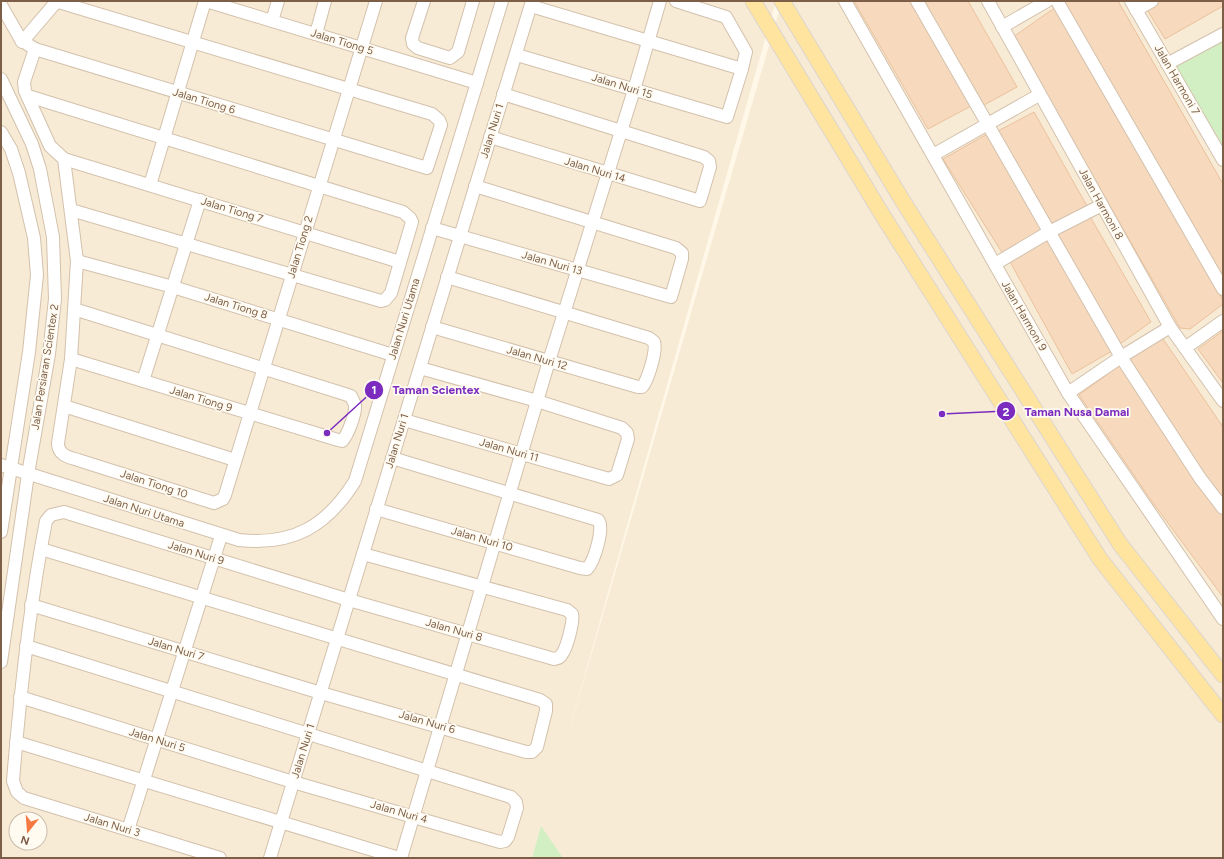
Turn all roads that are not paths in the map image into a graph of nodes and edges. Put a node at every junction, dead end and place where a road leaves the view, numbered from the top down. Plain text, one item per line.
1 (56, 1) edge
2 (205, 1) edge
3 (278, 1) edge
4 (325, 1) edge
5 (376, 1) edge
6 (424, 1) edge
7 (473, 1) edge
8 (502, 1) edge
9 (660, 1) edge
10 (676, 1) edge
11 (753, 1) edge
12 (782, 1) edge
13 (845, 1) edge
14 (917, 1) edge
15 (988, 1) edge
16 (1047, 1) edge
17 (1057, 1) edge
18 (1152, 1) edge
19 (531, 3) edge
20 (1, 5) edge
21 (1134, 5) edge
22 (272, 21) junction
23 (1002, 27) junction
24 (316, 34) junction
25 (1223, 34) edge
26 (649, 41) junction
27 (22, 42) junction
28 (192, 43) junction
29 (362, 48) junction
30 (35, 49) junction
31 (517, 55) junction
32 (1168, 64) junction
33 (742, 69) junction
34 (1, 79) edge
35 (477, 83) junction
36 (348, 89) junction
37 (634, 90) junction
38 (177, 93) junction
39 (503, 94) junction
40 (1039, 94) junction
41 (28, 96) junction
42 (987, 124) junction
43 (621, 130) junction
44 (1, 132) edge
45 (490, 137) junction
46 (164, 138) junction
47 (333, 140) junction
48 (933, 155) junction
49 (64, 159) junction
50 (1223, 160) edge
51 (607, 174) junction
52 (150, 185) junction
53 (319, 186) junction
54 (475, 186) junction
55 (200, 200) junction
56 (1102, 205) junction
57 (71, 210) junction
58 (592, 222) junction
59 (432, 228) junction
60 (305, 232) junction
61 (1049, 232) junction
62 (460, 236) junction
63 (187, 243) junction
64 (77, 261) junction
65 (400, 262) junction
66 (995, 264) junction
67 (577, 270) junction
68 (292, 276) junction
69 (447, 277) junction
70 (173, 287) junction
71 (1223, 289) edge
72 (74, 309) junction
73 (564, 313) junction
74 (278, 320) junction
75 (1223, 321) edge
76 (1170, 326) junction
77 (432, 327) junction
78 (158, 335) junction
79 (1185, 348) junction
80 (393, 355) junction
81 (1120, 357) junction
82 (71, 359) junction
83 (549, 361) junction
84 (420, 368) junction
85 (264, 369) junction
86 (143, 381) junction
87 (1068, 393) junction
88 (537, 401) junction
89 (1223, 402) edge
90 (64, 406) junction
91 (249, 414) junction
92 (404, 420) junction
93 (521, 453) junction
94 (392, 458) junction
95 (235, 460) junction
96 (6, 466) edge
97 (28, 474) junction
98 (510, 492) junction
99 (225, 493) joint
100 (1223, 508) edge
101 (376, 509) junction
102 (1, 532) edge
103 (221, 536) junction
104 (495, 543) junction
105 (41, 549) junction
106 (363, 554) junction
107 (213, 558) junction
108 (482, 586) junction
109 (201, 597) junction
110 (349, 600) junction
111 (31, 605) junction
112 (1223, 619) edge
113 (468, 634) junction
114 (337, 638) junction
115 (26, 646) junction
116 (184, 652) junction
117 (1, 662) edge
118 (456, 674) junction
119 (1223, 675) edge
120 (171, 692) junction
121 (321, 693) junction
122 (20, 697) junction
123 (1223, 715) edge
124 (440, 726) junction
125 (308, 734) junction
126 (156, 740) junction
127 (16, 742) junction
128 (427, 771) junction
129 (144, 781) junction
130 (293, 782) junction
131 (413, 816) junction
132 (281, 822) junction
133 (128, 830) junction
134 (220, 858) edge
135 (270, 858) edge
136 (400, 858) edge

1 - 27 street
1 - 28 street
2 - 22 street, Jalan Tiong 5
2 - 28 street
3 - 22 street
4 - 24 street
5 - 29 street, Jalan Tiong 2
6 - 7 street
8 - 35 street, Jalan Nuri Utama
9 - 26 street
10 - 33 street
11 - 123 main road
12 - 119 main road
13 - 48 street, Jalan Harmoni 9
14 - 42 street
15 - 23 street, Jalan Harmoni 8
16 - 23 street
17 - 71 street
18 - 21 street
19 - 26 street
19 - 31 street, Jalan Nuri 1
20 - 27 street
21 - 32 street, Jalan Harmoni 7
22 - 24 street, Jalan Tiong 5
23 - 40 street, Jalan Harmoni 8
24 - 29 street, Jalan Tiong 5
25 - 32 street
26 - 33 street
26 - 37 street
27 - 30 street, Jalan Tiong 6
28 - 36 street
28 - 38 street
29 - 35 street, Jalan Tiong 5
29 - 36 street, Jalan Tiong 2
30 - 38 street, Jalan Tiong 6
30 - 41 street
31 - 37 street, Jalan Nuri 15
31 - 39 street, Jalan Nuri 1
32 - 50 street, Jalan Harmoni 7
33 - 37 street, Jalan Nuri 15
34 - 97 street, Jalan Persiaran Scientex 2
35 - 59 street, Jalan Nuri Utama
36 - 47 street, Jalan Tiong 2
36 - 47 street, Jalan Tiong 6
37 - 43 street
38 - 46 street
38 - 47 street, Jalan Tiong 6
39 - 43 street
39 - 45 street, Jalan Nuri 1
40 - 42 street
40 - 56 street, Jalan Harmoni 8
41 - 46 street
41 - 49 street
42 - 48 street
42 - 61 street
43 - 51 street
43 - 51 street, Jalan Nuri 14
44 - 96 street, Jalan Persiaran Scientex 2
45 - 51 street, Jalan Nuri 14
45 - 54 street, Jalan Nuri 1
46 - 52 street
46 - 53 street
47 - 53 street, Jalan Tiong 2
48 - 66 street, Jalan Harmoni 9
49 - 52 street, Jalan Tiong 7
49 - 57 street
51 - 58 street
52 - 55 street, Jalan Tiong 7
53 - 60 street, Jalan Tiong 2
53 - 65 street
54 - 58 street
54 - 62 street, Jalan Nuri 1
55 - 60 street, Jalan Tiong 7
55 - 63 street
56 - 61 street
56 - 76 street, Jalan Harmoni 8
57 - 63 street
57 - 64 street
58 - 67 street
58 - 67 street, Jalan Nuri 13
59 - 62 street, Jalan Nuri 13
59 - 80 street, Jalan Nuri Utama
60 - 65 street, Jalan Tiong 7
60 - 68 street, Jalan Tiong 2
61 - 66 street
61 - 81 street
62 - 67 street, Jalan Nuri 13
62 - 69 street, Jalan Nuri 1
63 - 68 street
63 - 70 street
64 - 70 street, Jalan Tiong 8
64 - 72 street
65 - 68 street
66 - 87 street, Jalan Harmoni 9
67 - 73 street
68 - 74 street, Jalan Tiong 2
69 - 73 street
69 - 77 street, Jalan Nuri 1
70 - 74 street, Jalan Tiong 8
70 - 78 street
72 - 78 street
72 - 82 street
73 - 83 street
73 - 83 street, Jalan Nuri 12
74 - 80 street, Jalan Tiong 8
74 - 85 street, Jalan Tiong 2
75 - 79 street
76 - 79 street, Jalan Harmoni 8
76 - 81 street
77 - 83 street, Jalan Nuri 12
77 - 84 street, Jalan Nuri 1
78 - 85 street
78 - 86 street
79 - 89 street, Jalan Harmoni 8
80 - 103 street, Jalan Nuri Utama
81 - 87 street
81 - 100 street
82 - 86 street, Jalan Tiong 9
82 - 90 street
83 - 88 street
84 - 88 street
84 - 92 street, Jalan Nuri 1
85 - 91 street, Jalan Tiong 2
85 - 91 street, Jalan Tiong 9
86 - 91 street, Jalan Tiong 9
87 - 112 street, Jalan Harmoni 9
88 - 93 street
88 - 93 street, Jalan Nuri 11
90 - 95 street
90 - 99 street, Jalan Tiong 10
91 - 95 street, Jalan Tiong 2
92 - 93 street, Jalan Nuri 11
92 - 94 street, Jalan Nuri 1
93 - 98 street
94 - 98 street
94 - 101 street, Jalan Nuri 1
95 - 99 street, Jalan Tiong 2
96 - 97 street, Jalan Nuri Utama
96 - 102 street, Jalan Persiaran Scientex 2
97 - 103 street, Jalan Nuri Utama
97 - 117 street, Jalan Persiaran Scientex 2
98 - 104 street
98 - 104 street, Jalan Nuri 10
101 - 104 street, Jalan Nuri 10
101 - 106 street, Jalan Nuri 1
103 - 107 street
104 - 108 street
105 - 107 street, Jalan Nuri 9
105 - 109 street
105 - 111 street
106 - 108 street
106 - 110 street, Jalan Nuri 1
107 - 109 street
107 - 110 street, Jalan Nuri 9
108 - 113 street
108 - 113 street, Jalan Nuri 8
109 - 114 street
109 - 116 street
110 - 113 street, Jalan Nuri 8
110 - 114 street, Jalan Nuri 1
111 - 115 street
111 - 116 street, Jalan Nuri 7
113 - 118 street
114 - 118 street
114 - 121 street, Jalan Nuri 1
115 - 120 street
115 - 122 street
116 - 120 street
116 - 121 street, Jalan Nuri 7
118 - 124 street
118 - 124 street, Jalan Nuri 6
120 - 125 street
120 - 126 street
121 - 124 street, Jalan Nuri 6
121 - 125 street, Jalan Nuri 1
122 - 126 street, Jalan Nuri 5
122 - 127 street
124 - 128 street
125 - 128 street
125 - 130 street, Jalan Nuri 1
126 - 129 street
126 - 130 street, Jalan Nuri 5
127 - 129 street
127 - 133 street, Jalan Nuri 3
128 - 131 street
128 - 131 street, Jalan Nuri 4
129 - 132 street
129 - 133 street
130 - 131 street, Jalan Nuri 4
130 - 132 street, Jalan Nuri 1
131 - 136 street
132 - 135 street, Jalan Nuri 1
132 - 136 street
133 - 134 street, Jalan Nuri 3

